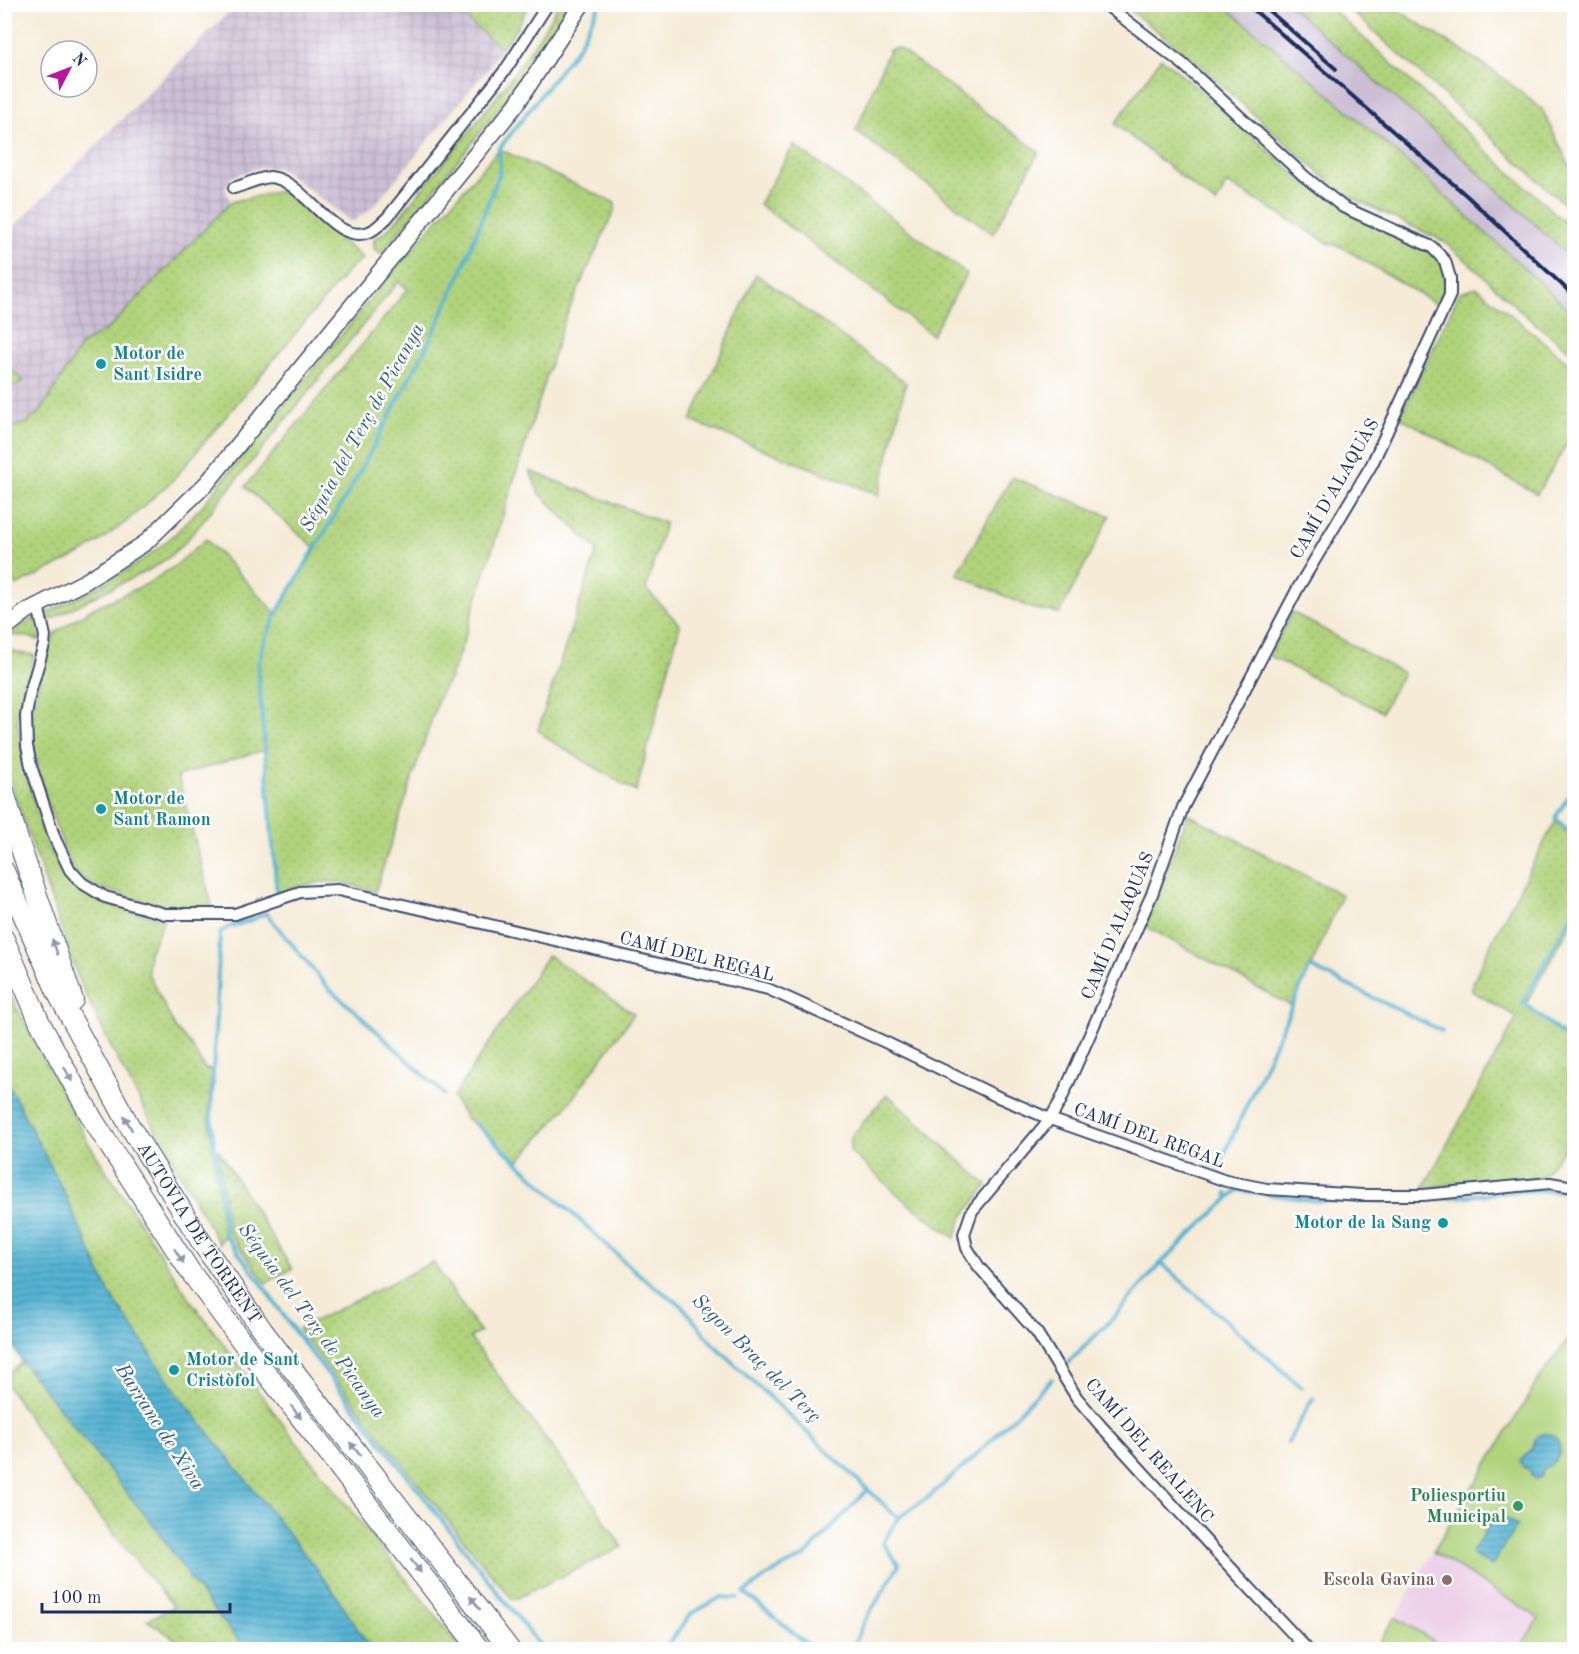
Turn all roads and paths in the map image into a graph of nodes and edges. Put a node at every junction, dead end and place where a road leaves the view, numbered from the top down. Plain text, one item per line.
1 (548, 4) edge
2 (582, 4) edge
3 (1106, 4) edge
4 (234, 188) dead end
5 (33, 608) junction
6 (4, 613) edge
7 (4, 629) edge
8 (4, 791) edge
9 (4, 871) edge
10 (4, 939) edge
11 (4, 963) edge
12 (40, 1023) junction
13 (95, 1061) junction
14 (1050, 1119) junction
15 (1575, 1187) edge
16 (480, 1650) edge
17 (510, 1650) edge
18 (1308, 1650) edge

1 - 4 street
2 - 5 main road
3 - 14 street, CAMÍ D'ALAQUÀS
5 - 6 main road
5 - 7 main road
5 - 14 street, CAMÍ DEL REGAL
13 -> 8 highway
9 - 13 highway, AUTOVIA DE TORRENT
10 - 12 highway, AUTOVIA DE TORRENT
11 - 12 highway
12 -> 16 highway, AUTOVIA DE TORRENT
17 -> 13 highway, AUTOVIA DE TORRENT
14 - 15 street, CAMÍ DEL REGAL
14 - 18 street, CAMÍ DEL REALENC

